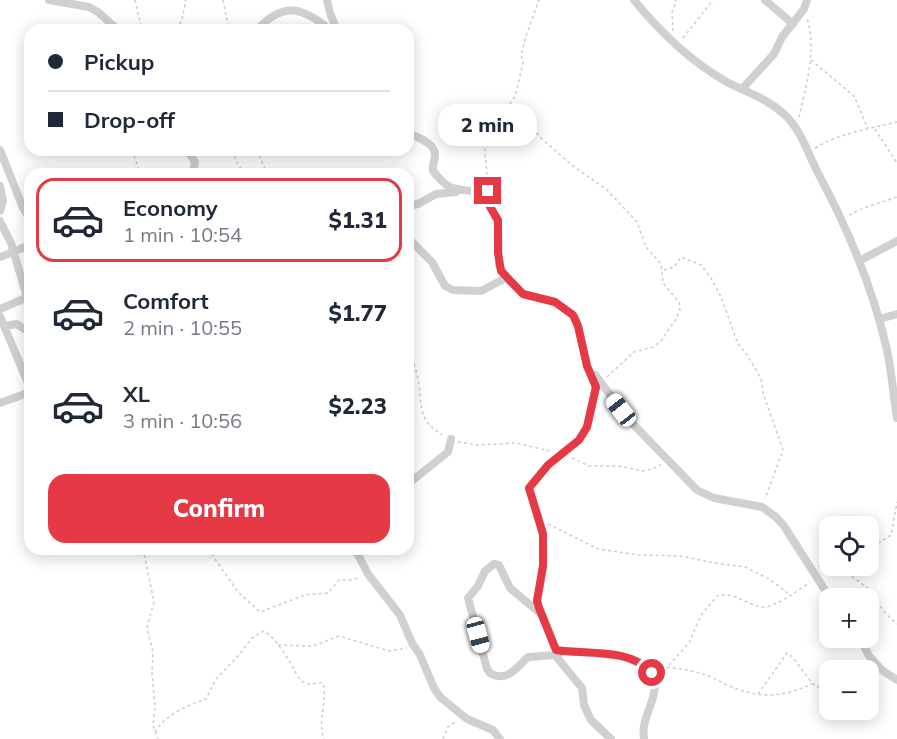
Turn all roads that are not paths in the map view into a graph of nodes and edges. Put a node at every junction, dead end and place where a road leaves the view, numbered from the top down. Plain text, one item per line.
1 (49, 0) edge
2 (327, 0) edge
3 (634, 0) edge
4 (765, 0) edge
5 (807, 0) edge
6 (111, 24) edge
7 (262, 24) edge
8 (323, 24) edge
9 (334, 24) edge
10 (793, 24) junction
11 (741, 89) junction
12 (414, 136) edge
13 (0, 150) edge
14 (0, 186) edge
15 (464, 190) junction
16 (488, 191) road end
17 (488, 202) junction
18 (414, 205) edge
19 (24, 210) edge
20 (0, 211) edge
21 (0, 221) edge
22 (897, 241) edge
23 (414, 244) edge
24 (24, 248) edge
25 (15, 253) junction
26 (0, 257) edge
27 (861, 261) junction
28 (506, 278) junction
29 (24, 283) edge
30 (24, 298) edge
31 (0, 309) edge
32 (897, 314) edge
33 (0, 316) edge
34 (879, 320) junction
35 (4, 326) junction
36 (24, 328) edge
37 (587, 366) junction
38 (24, 374) edge
39 (894, 374) edge
40 (24, 394) edge
41 (0, 403) edge
42 (897, 418) edge
43 (451, 439) road end
44 (414, 479) edge
45 (358, 555) edge
46 (823, 588) edge
47 (542, 615) junction
48 (865, 648) edge
49 (559, 653) junction
50 (897, 680) edge
51 (500, 739) edge
52 (611, 739) edge
53 (644, 739) edge

1 - 6 street
2 - 9 street
3 - 11 street
4 - 10 street
5 - 10 street
7 - 8 street
10 - 11 street
11 - 27 street
12 - 15 street
13 - 19 street
14 - 20 street
15 - 17 street
15 - 18 street
16 - 17 street
17 - 28 street
21 - 25 street
22 - 27 street
23 - 28 street
24 - 25 street
25 - 26 street
25 - 29 street
27 - 34 street
28 - 37 street
30 - 31 street
32 - 34 street
33 - 35 street
34 - 39 street
35 - 36 street
35 - 38 street
37 - 46 street
37 - 47 street
39 - 42 street
40 - 41 street
43 - 44 street
45 - 51 street
47 - 49 street
47 - 49 street
48 - 50 street
49 - 52 street
49 - 53 street

